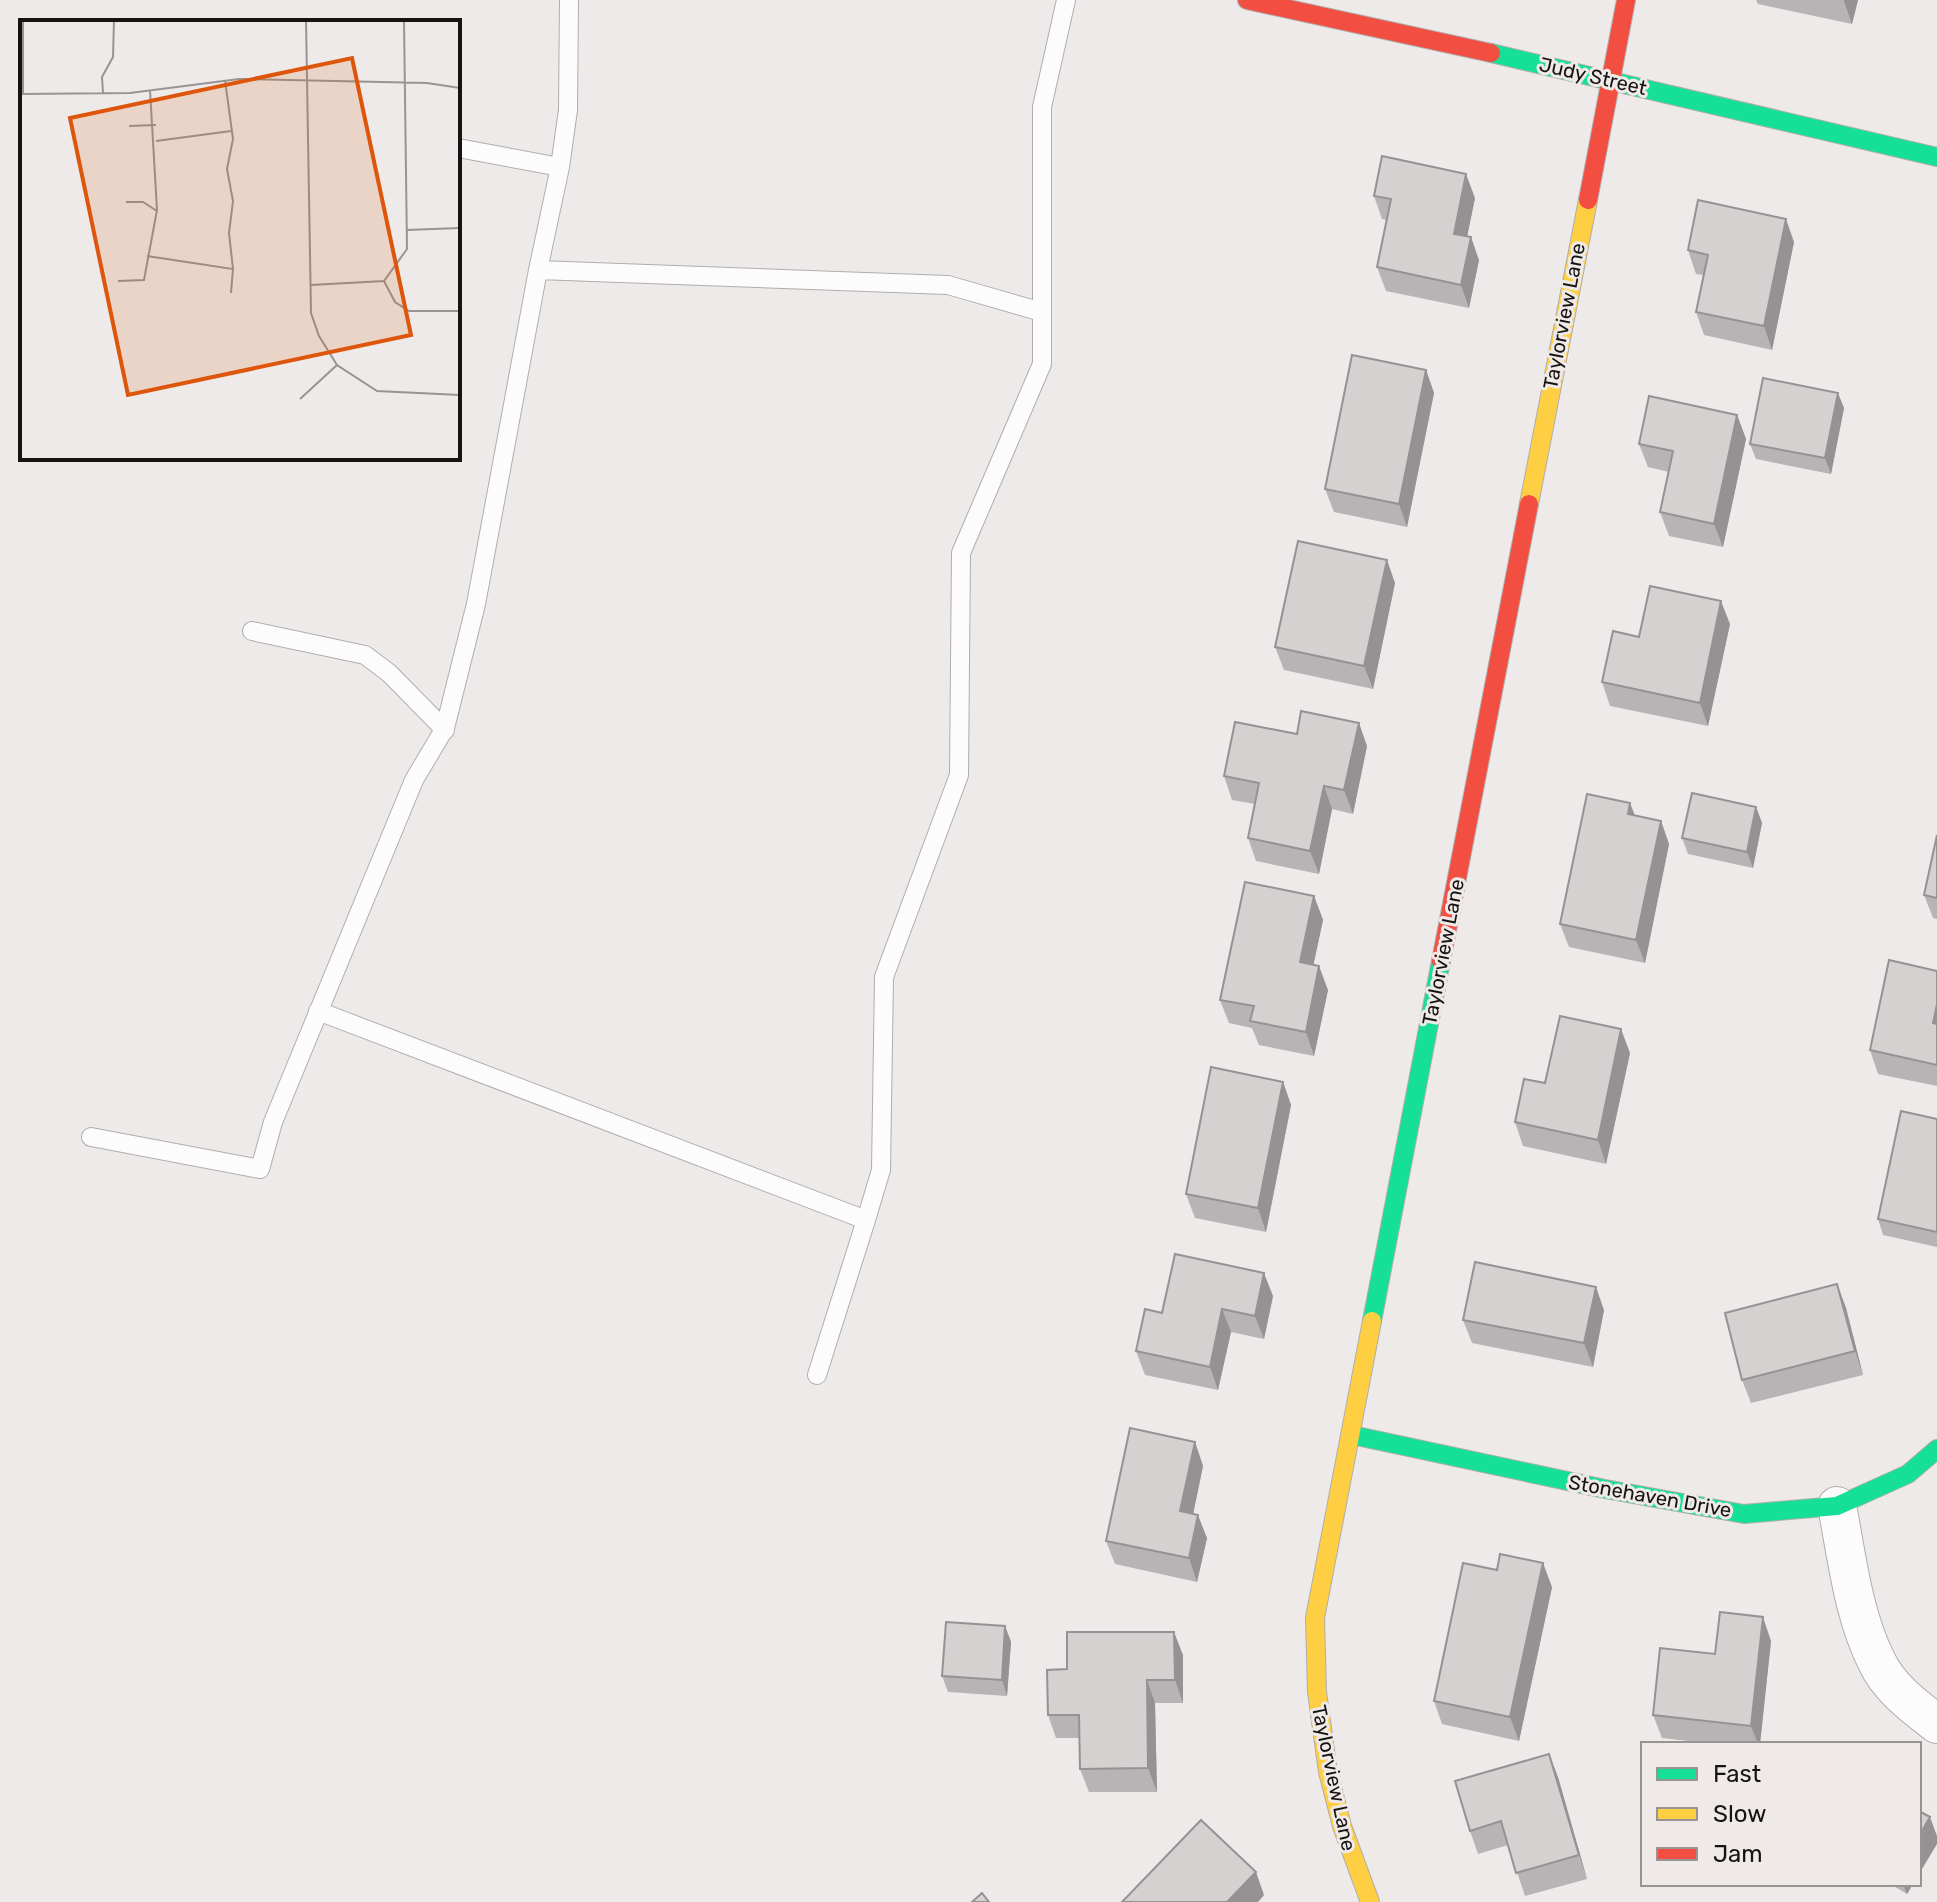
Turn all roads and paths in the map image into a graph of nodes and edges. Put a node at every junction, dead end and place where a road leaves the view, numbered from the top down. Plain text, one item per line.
1 (569, 0) edge
2 (1066, 0) edge
3 (1247, 0) edge
4 (1626, 0) edge
5 (1611, 79) junction
6 (460, 148) edge
7 (1937, 157) edge
8 (560, 167) junction
9 (538, 270) junction
10 (1042, 312) junction
11 (252, 631) dead end
12 (445, 730) junction
13 (318, 1011) junction
14 (91, 1137) dead end
15 (866, 1220) junction
16 (817, 1375) dead end
17 (1352, 1435) junction
18 (1937, 1449) edge
19 (1837, 1506) junction
20 (1937, 1724) edge
21 (1370, 1902) edge

1 - 8 lane
2 - 10 lane
3 - 5 street, Judy Street
4 - 5 street, Taylorview Lane
5 - 7 street, Judy Street
5 - 17 street, Taylorview Lane
6 - 8 lane
8 - 9 lane
9 - 10 lane
9 - 12 lane
10 - 15 lane
11 - 12 lane
12 - 13 lane
13 - 14 lane
13 - 15 lane
15 - 16 lane
17 - 19 street, Stonehaven Drive
17 - 21 street, Taylorview Lane
18 - 19 street, Stonehaven Drive
19 - 20 street

